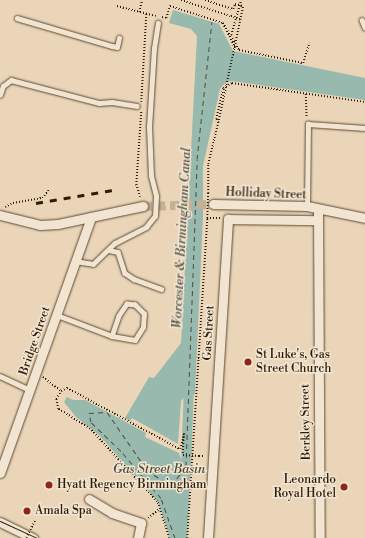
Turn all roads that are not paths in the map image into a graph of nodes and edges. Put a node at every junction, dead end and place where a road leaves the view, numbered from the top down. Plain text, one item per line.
1 (17, 18) dead end
2 (362, 20) dead end
3 (158, 23) dead end
4 (365, 27) edge
5 (120, 38) dead end
6 (0, 95) edge
7 (137, 106) dead end
8 (365, 128) edge
9 (142, 202) tunnel mouth
10 (213, 204) tunnel mouth
11 (307, 206) junction
12 (318, 210) junction
13 (0, 215) edge
14 (91, 217) junction
15 (365, 218) edge
16 (316, 220) junction
17 (109, 250) junction
18 (75, 261) junction
19 (161, 289) dead end
20 (57, 315) junction
21 (112, 336) junction
22 (0, 376) edge
23 (30, 390) junction
24 (0, 473) edge
25 (88, 499) dead end
26 (0, 522) edge
27 (33, 538) edge
28 (138, 538) edge
29 (208, 538) edge
30 (320, 538) edge

1 - 5 lane
2 - 4 lane
3 - 17 lane
6 - 7 lane
8 - 11 lane
9 - 14 street
10 - 11 street, Holliday Street
11 - 12 street, Holliday Street
12 - 15 street, Holliday Street
12 - 16 street, Berkley Street
13 - 14 street
14 - 18 street, Bridge Street
16 - 29 street, Gas Street
16 - 30 street, Berkley Street
17 - 18 lane
17 - 19 lane
18 - 20 street, Bridge Street
20 - 21 lane
20 - 23 street, Bridge Street
21 - 21 lane
22 - 23 lane
23 - 24 street, Bridge Street
25 - 28 street
26 - 27 street

